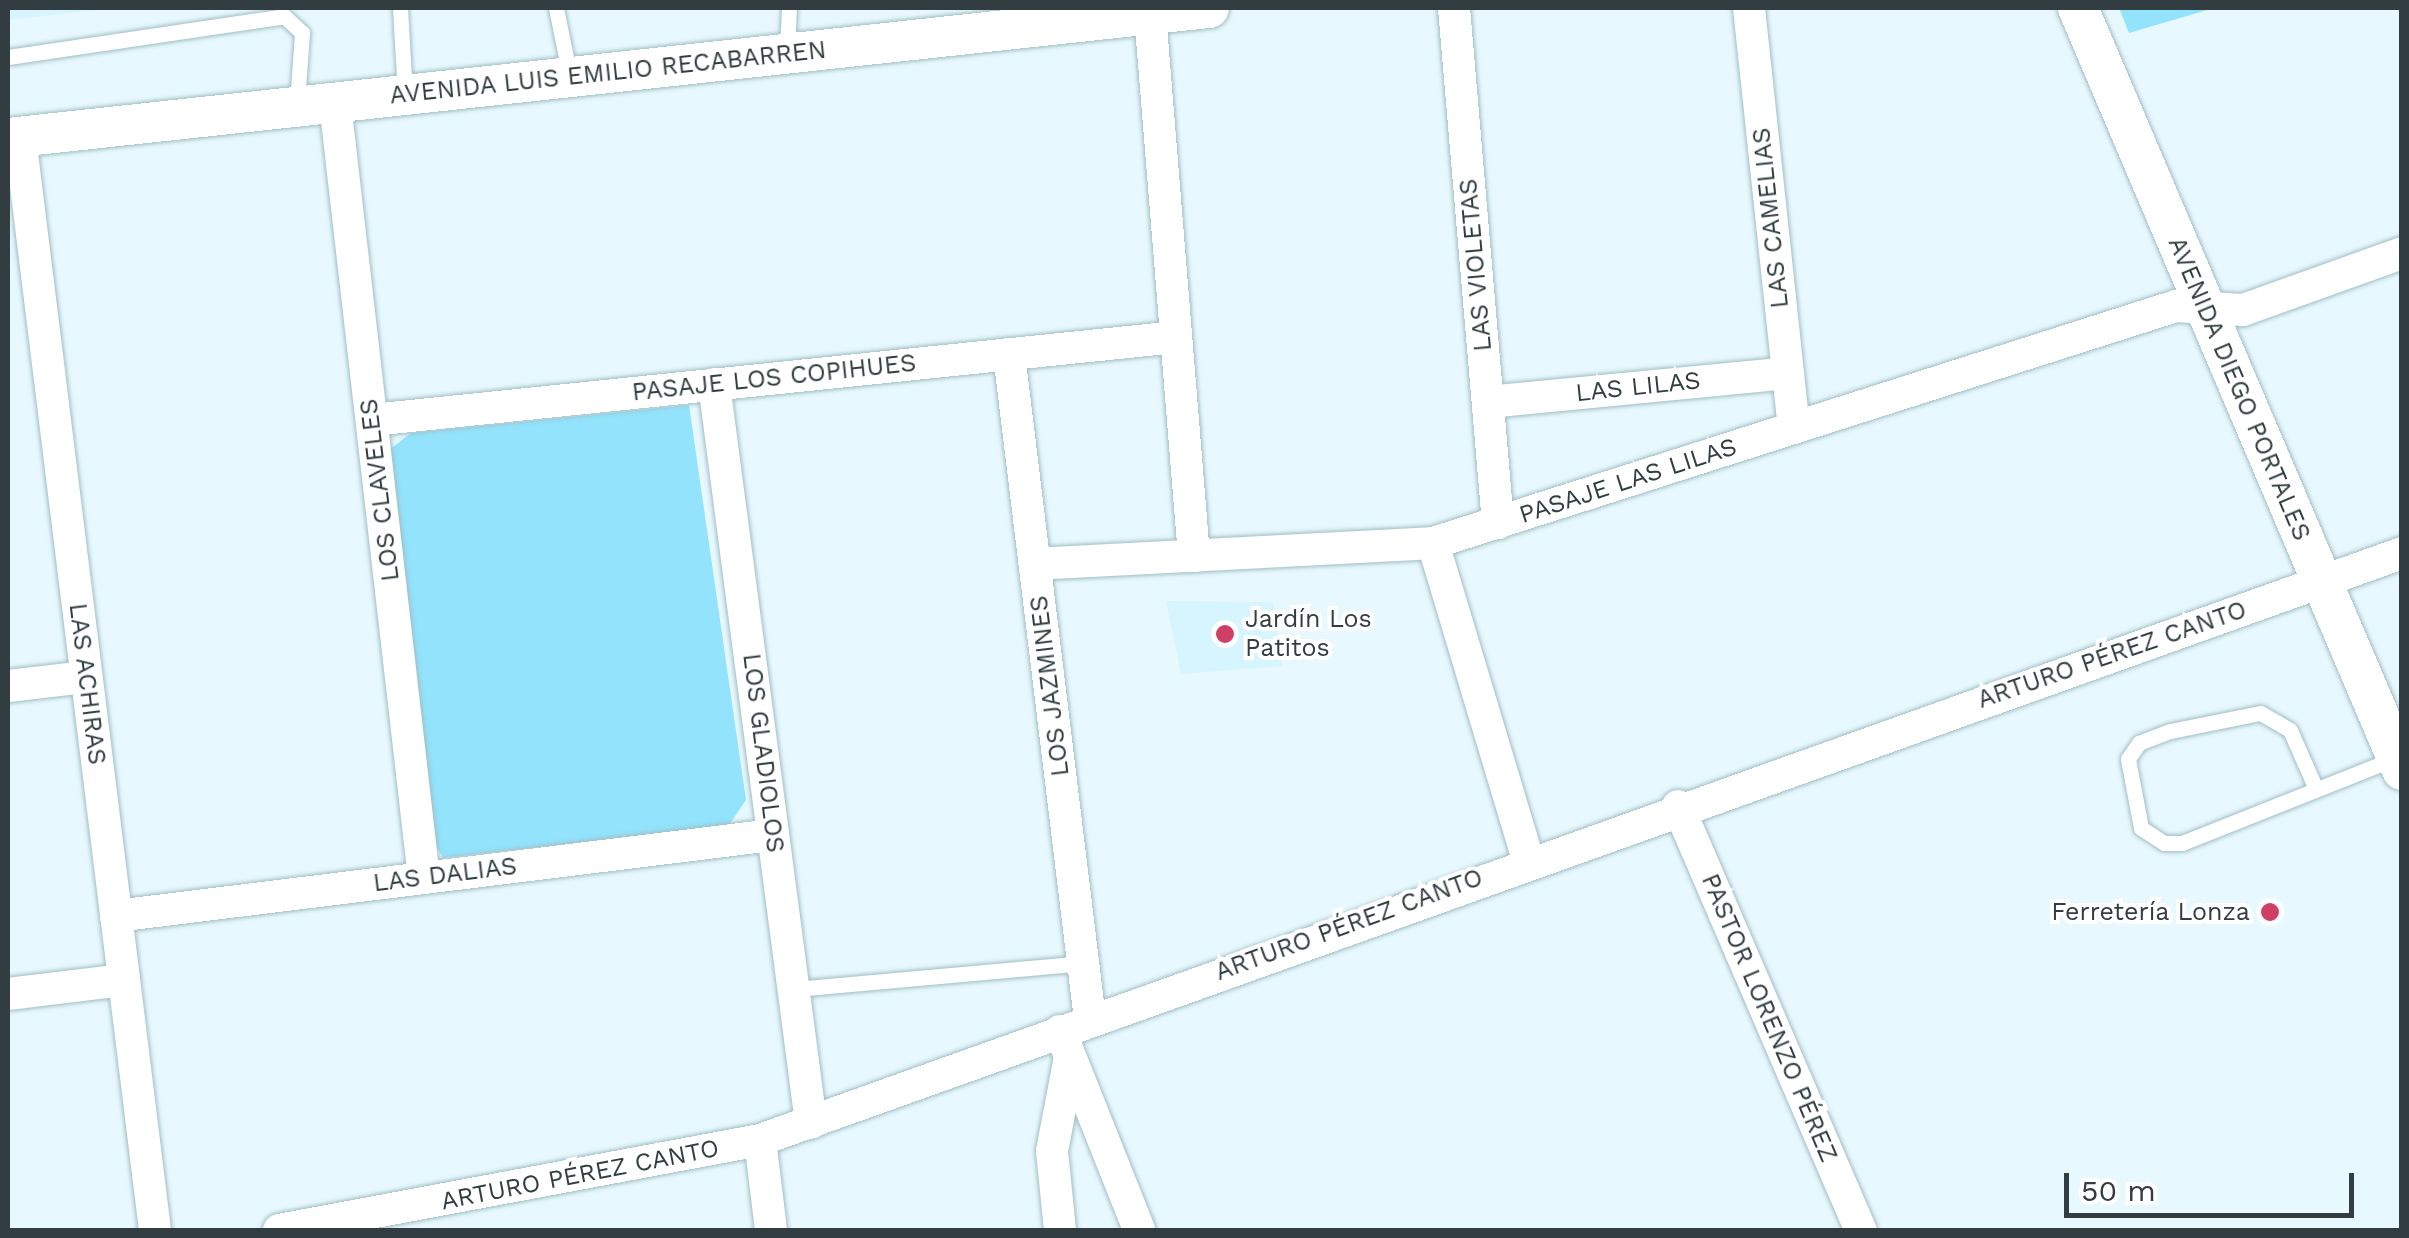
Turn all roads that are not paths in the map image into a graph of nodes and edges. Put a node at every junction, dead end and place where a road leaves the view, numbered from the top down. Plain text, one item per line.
1 (400, 8) edge
2 (556, 8) edge
3 (789, 8) edge
4 (1210, 8) edge
5 (1454, 8) edge
6 (1749, 8) edge
7 (2078, 8) edge
8 (1150, 14) junction
9 (1057, 16) edge
10 (787, 54) junction
11 (8, 57) edge
12 (570, 77) junction
13 (406, 95) junction
14 (316, 105) junction
15 (14, 138) edge
16 (2402, 253) edge
17 (2205, 308) junction
18 (1176, 337) junction
19 (1009, 354) junction
20 (1788, 373) junction
21 (714, 384) junction
22 (1488, 402) junction
23 (372, 420) junction
24 (1794, 428) junction
25 (1498, 523) junction
26 (1433, 543) junction
27 (2402, 554) edge
28 (1194, 556) junction
29 (1035, 564) junction
30 (2321, 582) junction
31 (86, 678) junction
32 (8, 686) edge
33 (2399, 764) edge
34 (2316, 790) junction
35 (1678, 806) junction
36 (773, 835) junction
37 (1528, 860) junction
38 (424, 878) junction
39 (116, 916) junction
40 (1083, 963) junction
41 (124, 980) junction
42 (793, 989) junction
43 (8, 994) edge
44 (1073, 1036) junction
45 (810, 1123) junction
46 (760, 1140) junction
47 (463, 1214) edge
48 (155, 1230) edge
49 (278, 1230) edge
50 (771, 1230) edge
51 (1060, 1230) edge
52 (1139, 1230) edge
53 (1860, 1230) edge

1 - 13 lane
2 - 12 lane
3 - 10 lane
4 - 8 street, AVENIDA LUIS EMILIO RECABARREN
5 - 22 street, LAS VIOLETAS
6 - 20 street, LAS CAMELIAS
7 - 17 street, AVENIDA DIEGO PORTALES
8 - 9 street, AVENIDA LUIS EMILIO RECABARREN
8 - 18 street
9 - 10 street, AVENIDA LUIS EMILIO RECABARREN
10 - 12 street, AVENIDA LUIS EMILIO RECABARREN
11 - 14 lane
12 - 13 street, AVENIDA LUIS EMILIO RECABARREN
13 - 14 street, AVENIDA LUIS EMILIO RECABARREN
14 - 15 street, AVENIDA LUIS EMILIO RECABARREN
14 - 23 street, LOS CLAVELES
15 - 31 street, LAS ACHIRAS
16 - 17 street, PASAJE LAS LILAS
17 - 24 street, PASAJE LAS LILAS
17 - 30 street, AVENIDA DIEGO PORTALES
18 - 19 street, PASAJE LOS COPIHUES
18 - 28 street
19 - 21 street, PASAJE LOS COPIHUES
19 - 29 street, LOS JAZMINES
20 - 22 street, LAS LILAS
20 - 24 street, LAS CAMELIAS
21 - 23 street, PASAJE LOS COPIHUES
21 - 36 street, LOS GLADIOLOS
22 - 25 street, LAS VIOLETAS
23 - 38 street, LOS CLAVELES
24 - 25 street, PASAJE LAS LILAS
25 - 26 street, PASAJE LAS LILAS
26 - 28 street, PASAJE LAS LILAS
26 - 37 street
27 - 30 street, ARTURO PÉREZ CANTO
28 - 29 street, PASAJE LAS LILAS
29 - 40 street, LOS JAZMINES
30 - 33 street, AVENIDA DIEGO PORTALES
30 - 35 street, ARTURO PÉREZ CANTO
31 - 32 street
31 - 39 street, LAS ACHIRAS
33 - 34 lane
34 - 34 lane
35 - 37 street, ARTURO PÉREZ CANTO
35 - 53 street, PASTOR LORENZO PÉREZ
36 - 38 street, LAS DALIAS
36 - 42 street, LOS GLADIOLOS
37 - 44 street, ARTURO PÉREZ CANTO
38 - 39 street, LAS DALIAS
39 - 41 street, LAS ACHIRAS
40 - 42 lane
40 - 44 street, LOS JAZMINES
41 - 43 street
41 - 48 street, LAS ACHIRAS
42 - 45 street, LOS GLADIOLOS
44 - 45 street, ARTURO PÉREZ CANTO
44 - 51 street, LOS JAZMINES
44 - 52 street
45 - 46 street, ARTURO PÉREZ CANTO
46 - 47 street, ARTURO PÉREZ CANTO
46 - 50 street
47 - 49 street, ARTURO PÉREZ CANTO

